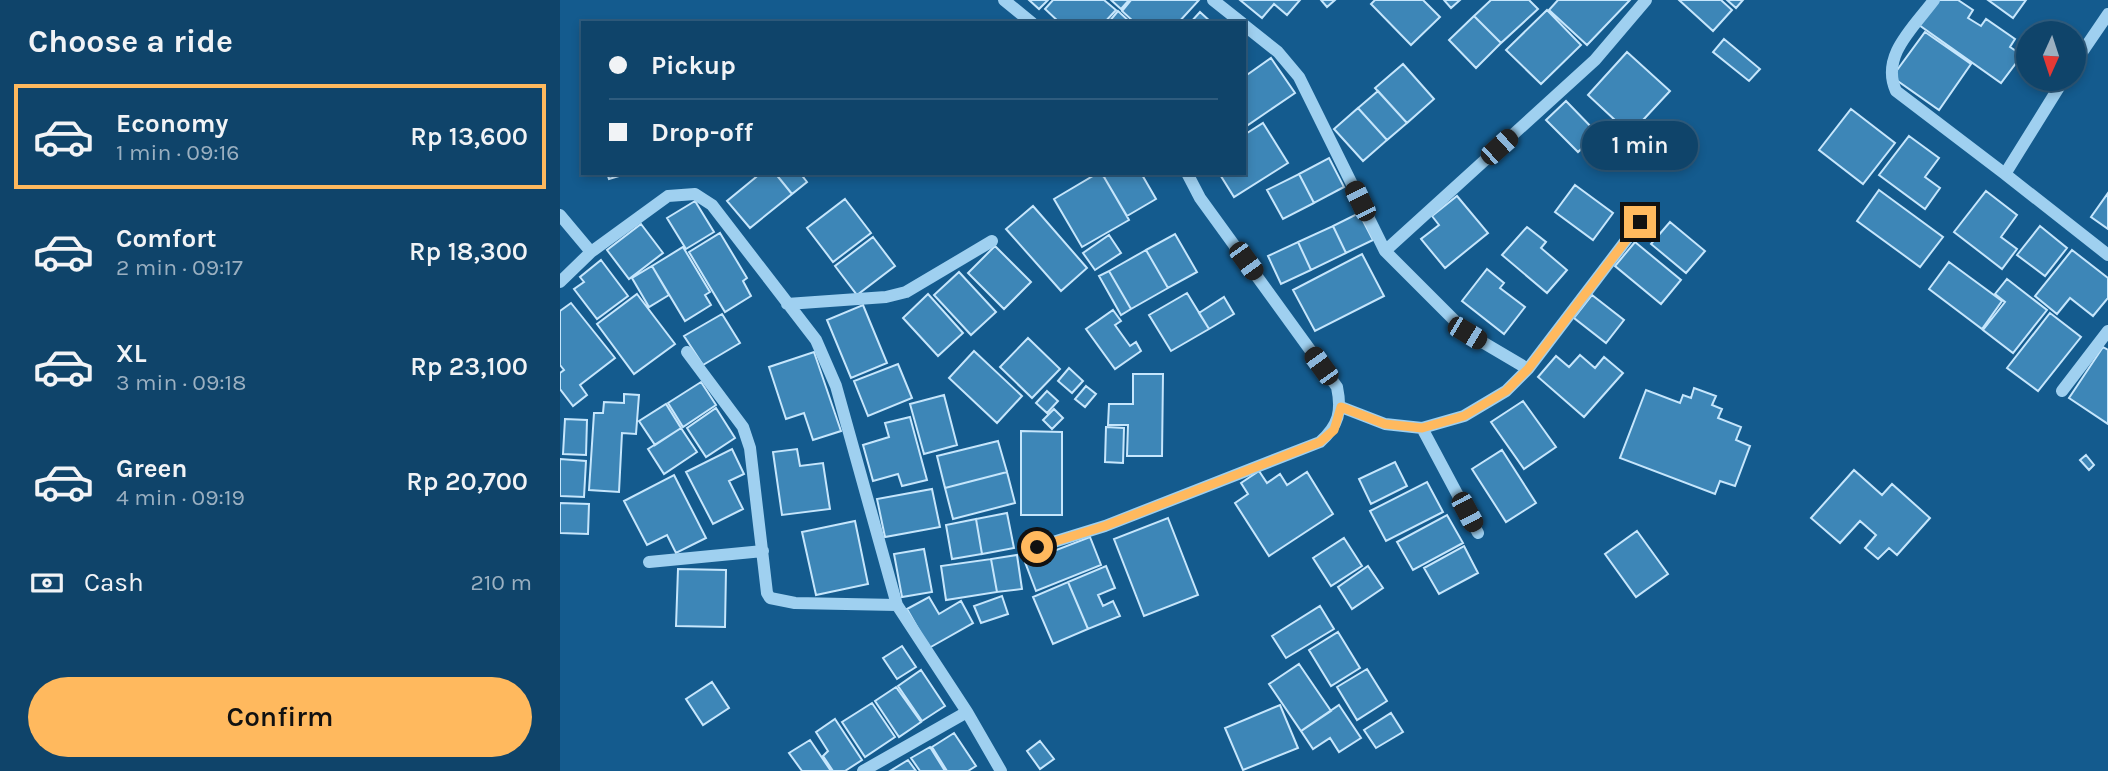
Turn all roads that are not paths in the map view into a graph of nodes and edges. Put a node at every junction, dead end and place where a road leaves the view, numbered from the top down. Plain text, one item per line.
1 (1004, 0) edge
2 (1213, 0) edge
3 (1646, 0) edge
4 (1934, 0) edge
5 (2108, 13) edge
6 (1030, 21) edge
7 (1239, 21) edge
8 (1246, 26) edge
9 (2086, 46) edge
10 (2056, 91) edge
11 (2004, 174) junction
12 (1188, 175) edge
13 (560, 215) edge
14 (1640, 222) dead end
15 (992, 241) dead end
16 (1385, 251) junction
17 (591, 253) junction
18 (2108, 255) edge
19 (560, 282) edge
20 (787, 304) junction
21 (2108, 331) edge
22 (687, 352) dead end
23 (1528, 369) junction
24 (2062, 391) dead end
25 (1341, 407) junction
26 (1422, 428) junction
27 (1478, 533) dead end
28 (1037, 547) dead end
29 (763, 551) junction
30 (649, 562) dead end
31 (897, 605) junction
32 (967, 712) junction
33 (863, 771) edge
34 (1001, 771) edge

1 - 6 street
2 - 7 street
3 - 16 street
4 - 11 street
5 - 9 street
8 - 16 street
10 - 11 street
11 - 18 street
12 - 25 street
13 - 17 street
14 - 23 street
15 - 20 street
16 - 23 street
17 - 19 street
17 - 20 street
20 - 31 street
21 - 24 street
22 - 29 street
23 - 26 street
25 - 26 street
25 - 28 street
26 - 27 street
29 - 30 street
29 - 31 street
31 - 32 street
32 - 33 street
32 - 34 street

